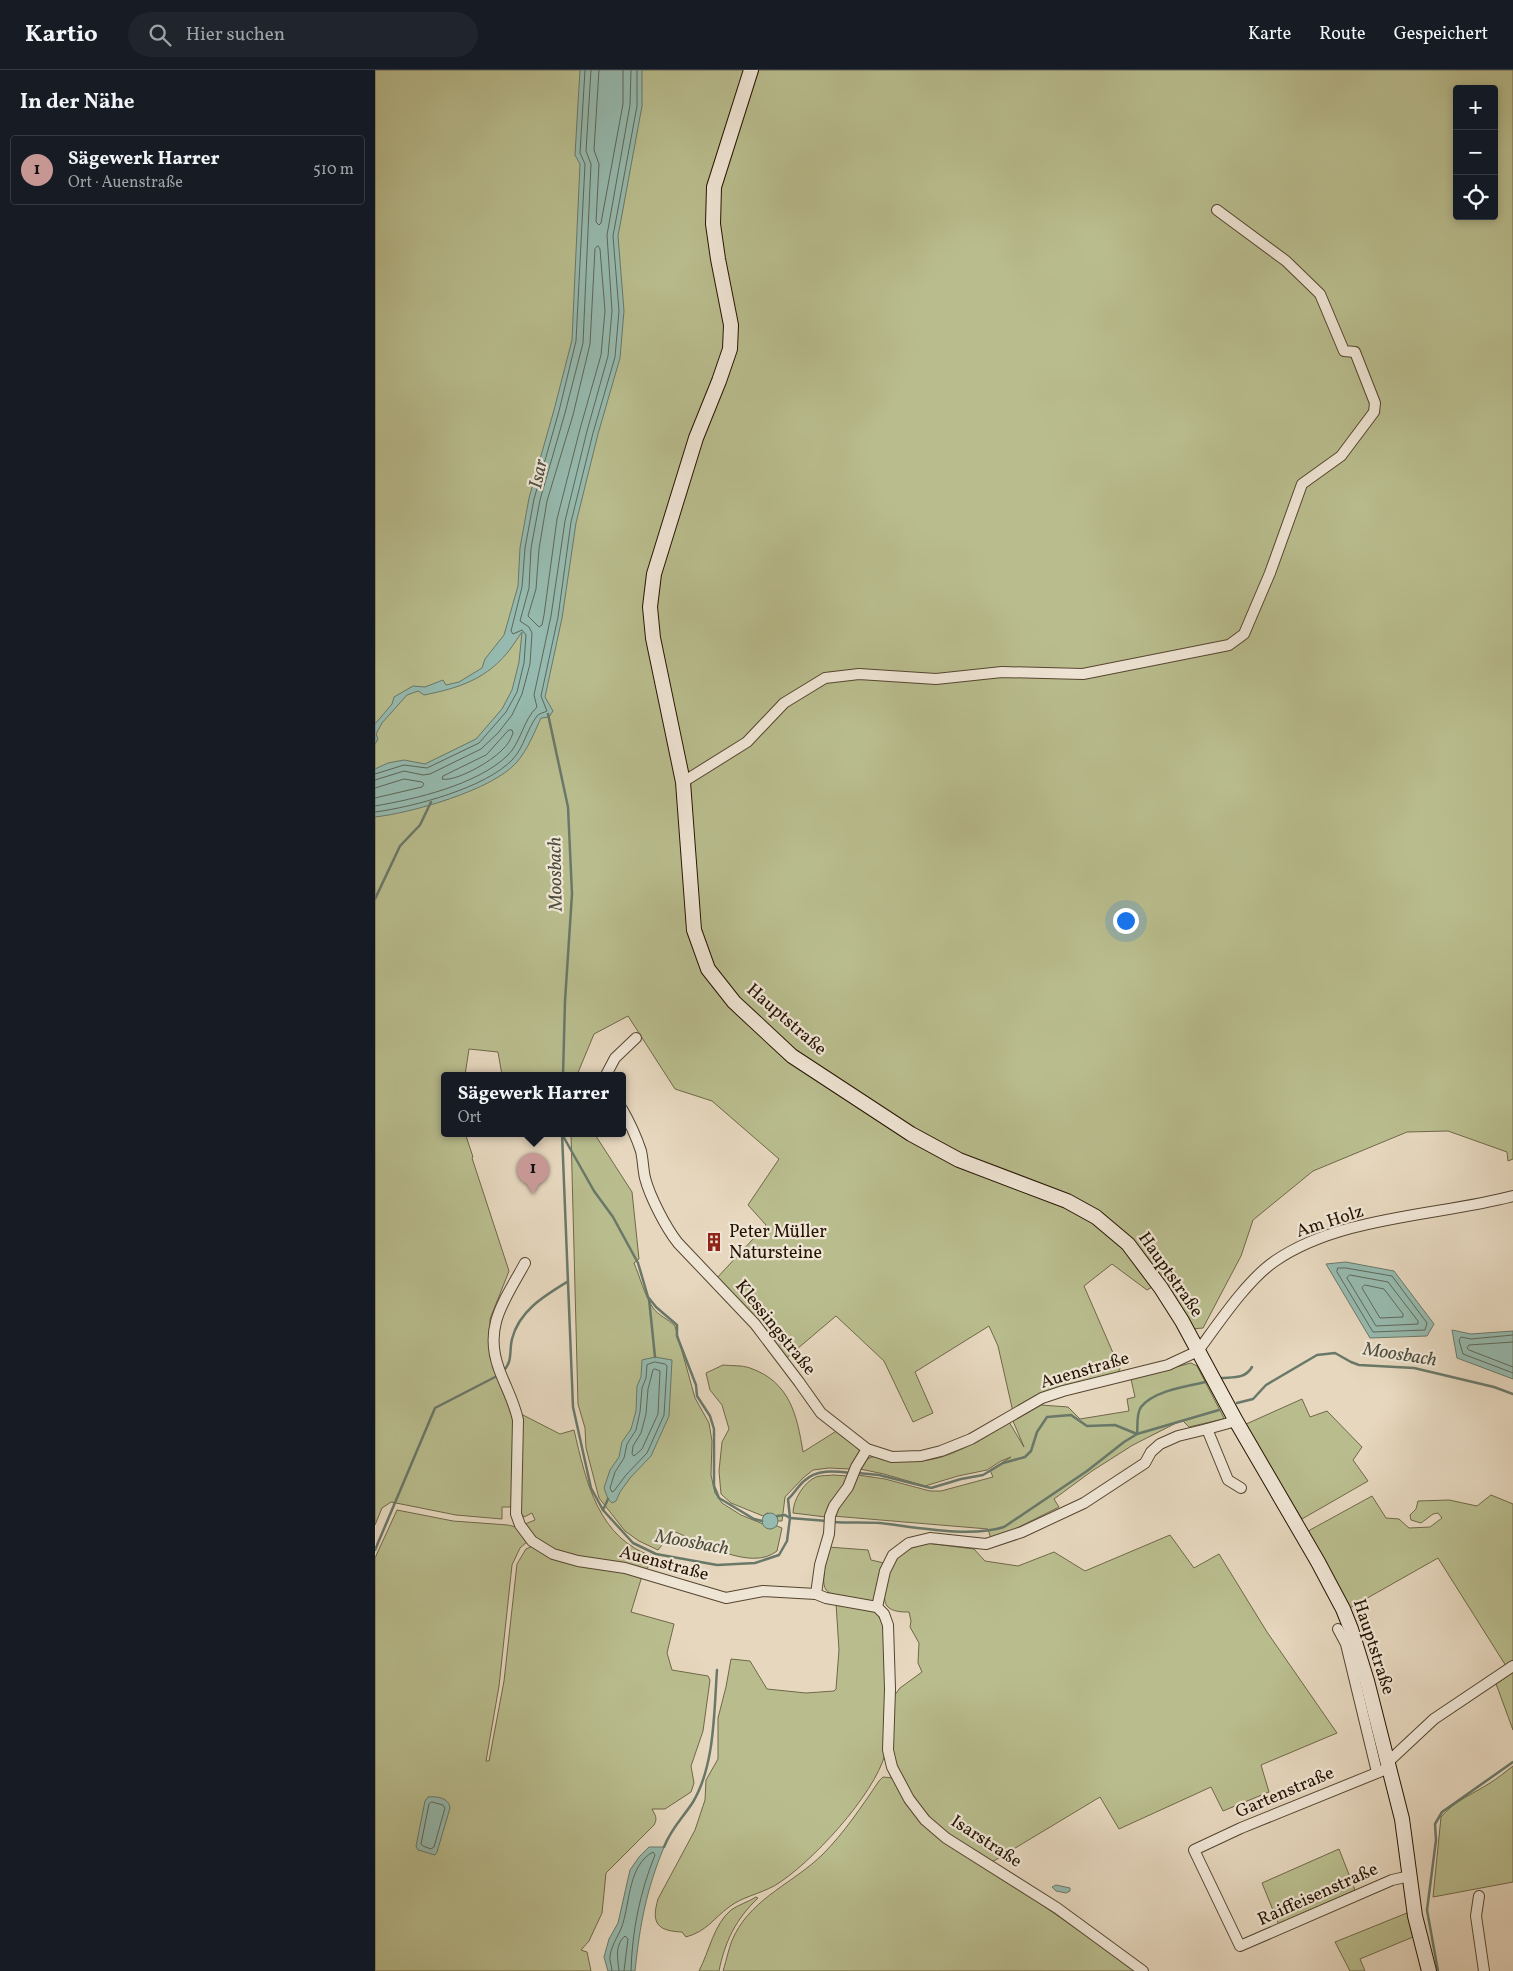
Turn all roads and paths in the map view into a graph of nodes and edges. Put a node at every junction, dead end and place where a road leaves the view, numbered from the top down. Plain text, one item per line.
1 (751, 70) edge
2 (1217, 210) dead end
3 (683, 782) junction
4 (636, 1038) dead end
5 (608, 1072) edge
6 (626, 1116) edge
7 (1513, 1196) edge
8 (525, 1263) dead end
9 (1198, 1351) junction
10 (1235, 1420) junction
11 (1207, 1430) junction
12 (867, 1449) junction
13 (1241, 1488) dead end
14 (816, 1594) junction
15 (877, 1606) junction
16 (1338, 1629) dead end
17 (1513, 1666) edge
18 (1385, 1767) junction
19 (1409, 1876) junction
20 (1479, 1896) dead end
21 (1240, 1946) joint
22 (1143, 1971) edge
23 (1429, 1971) edge
24 (1484, 1971) edge

1 - 3 main road, Hauptstraße
2 - 3 street
3 - 9 main road, Hauptstraße
4 - 5 street
6 - 12 street, Klessingstraße
7 - 9 street, Am Holz
8 - 14 street, Auenstraße
9 - 10 main road, Hauptstraße
9 - 12 street, Auenstraße
10 - 11 street
10 - 18 main road, Hauptstraße
11 - 13 street
11 - 15 street
12 - 14 street
14 - 15 street
15 - 22 street, Isarstraße
16 - 18 street
17 - 18 street
18 - 19 main road, Hauptstraße
18 - 21 street, Gartenstraße
19 - 21 street, Raiffeisenstraße
19 - 23 main road, Hauptstraße
20 - 24 street

